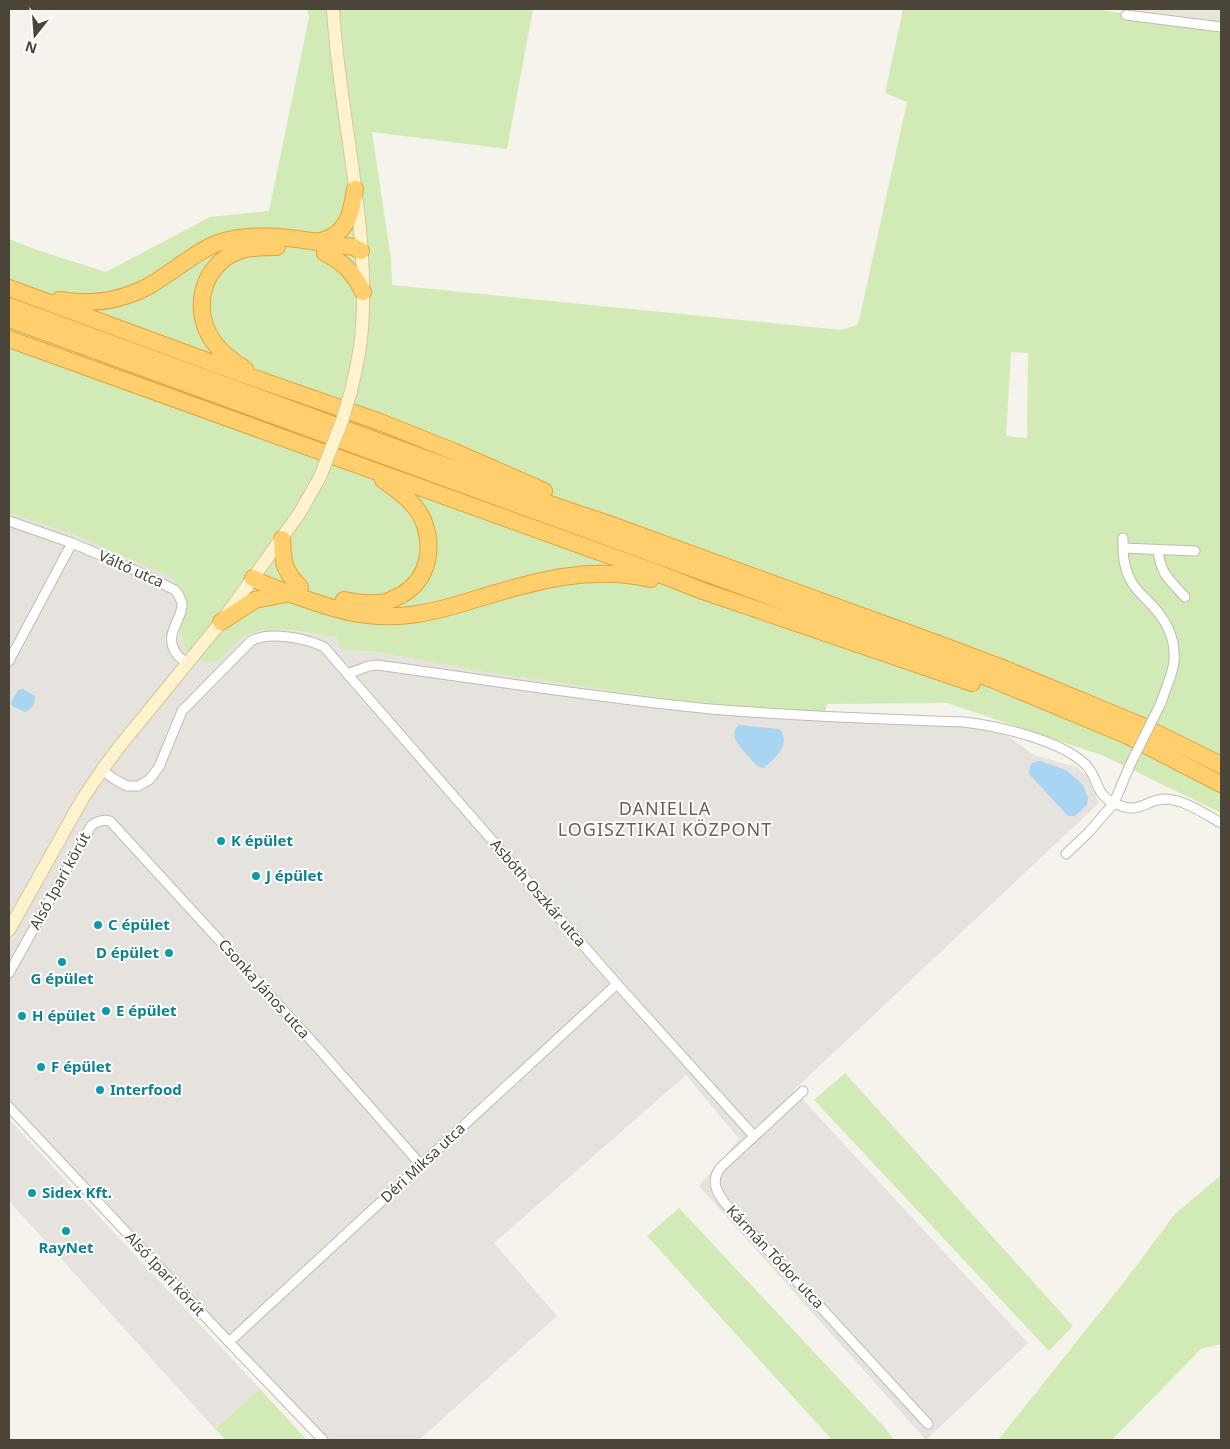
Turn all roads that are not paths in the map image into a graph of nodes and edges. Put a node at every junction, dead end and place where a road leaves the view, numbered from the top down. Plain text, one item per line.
1 (333, 9) edge
2 (1124, 12) edge
3 (1221, 27) edge
4 (355, 189) junction
5 (312, 242) junction
6 (361, 252) junction
7 (325, 253) junction
8 (11, 289) edge
9 (363, 292) junction
10 (9, 306) edge
11 (9, 319) edge
12 (9, 339) edge
13 (292, 391) junction
14 (351, 463) junction
15 (9, 521) edge
16 (606, 523) junction
17 (1123, 538) dead end
18 (282, 539) junction
19 (72, 544) junction
20 (1123, 548) junction
21 (1158, 550) junction
22 (1195, 551) dead end
23 (253, 578) junction
24 (295, 590) junction
25 (703, 591) junction
26 (1185, 597) dead end
27 (221, 622) junction
28 (9, 661) edge
29 (187, 663) junction
30 (347, 674) junction
31 (1126, 735) junction
32 (1221, 765) edge
33 (102, 770) junction
34 (1221, 784) edge
35 (1114, 803) junction
36 (102, 820) joint
37 (1221, 822) edge
38 (1066, 854) dead end
39 (9, 930) edge
40 (9, 973) edge
41 (617, 984) junction
42 (803, 1091) dead end
43 (9, 1107) edge
44 (754, 1136) junction
45 (422, 1165) junction
46 (229, 1342) junction
47 (928, 1424) dead end
48 (323, 1440) edge

1 - 4 main road
2 - 3 street
4 - 5 highway
4 - 6 main road
5 - 6 highway
5 - 8 highway
6 - 7 highway
6 - 9 main road
7 - 9 highway
7 - 13 highway
8 - 13 highway
9 - 18 main road, bridge
10 - 16 highway
11 - 31 highway
12 - 14 highway
13 - 16 highway
14 - 24 highway
14 - 25 highway
15 - 19 street, Váltó utca
16 - 32 highway
17 - 20 street
18 - 23 main road
18 - 24 highway
19 - 28 street
19 - 29 street, Váltó utca
20 - 21 street
20 - 35 street, bridge
21 - 22 street
21 - 26 street
23 - 24 highway
23 - 27 main road
24 - 25 highway
24 - 27 highway
25 - 31 highway
27 - 29 main road
29 - 33 main road
30 - 33 street, Asbóth Oszkár utca
30 - 35 street
30 - 41 street, Asbóth Oszkár utca
31 - 34 highway
33 - 39 main road
35 - 37 street
35 - 38 street
36 - 40 street, Alsó Ipari körút
36 - 45 street, Csonka János utca
41 - 44 street, Asbóth Oszkár utca
41 - 45 street, Déri Miksa utca
42 - 44 street, Kármán Tódor utca
43 - 46 street, Alsó Ipari körút
44 - 47 street, Kármán Tódor utca
45 - 46 street, Déri Miksa utca
46 - 48 street, Alsó Ipari körút

